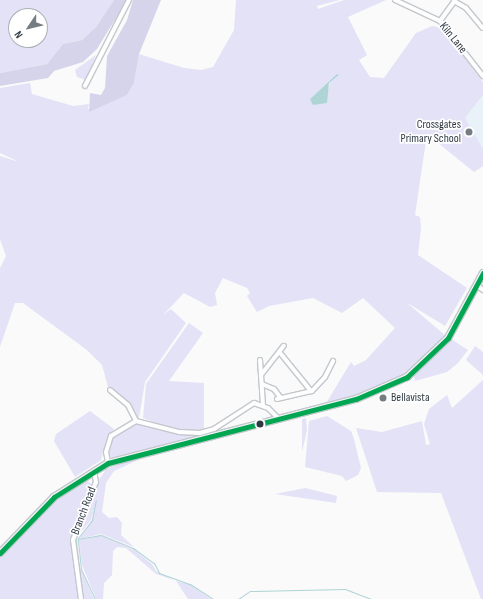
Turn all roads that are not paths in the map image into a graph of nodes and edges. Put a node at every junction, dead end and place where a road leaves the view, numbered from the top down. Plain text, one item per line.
1 (129, 0) edge
2 (394, 0) edge
3 (455, 1) edge
4 (440, 21) junction
5 (483, 28) edge
6 (483, 76) edge
7 (85, 86) dead end
8 (483, 273) edge
9 (477, 285) junction
10 (483, 290) edge
11 (284, 346) dead end
12 (281, 354) junction
13 (260, 360) dead end
14 (333, 361) dead end
15 (262, 375) junction
16 (262, 384) junction
17 (110, 390) dead end
18 (311, 391) junction
19 (263, 405) junction
20 (279, 419) junction
21 (136, 421) junction
22 (108, 463) junction
23 (94, 470) junction
24 (0, 552) edge
25 (81, 599) edge

1 - 7 street
2 - 4 street, Kiln Lane
3 - 4 street
3 - 5 street
4 - 6 street, Kiln Lane
8 - 9 main road
9 - 10 street
9 - 20 main road
11 - 12 street
12 - 15 street
12 - 18 street
13 - 15 street
14 - 18 street
15 - 16 street
16 - 18 street
16 - 19 street
17 - 21 street
19 - 20 street
19 - 21 street
20 - 22 main road
21 - 22 street
22 - 23 main road
23 - 24 main road
23 - 25 street, Branch Road

